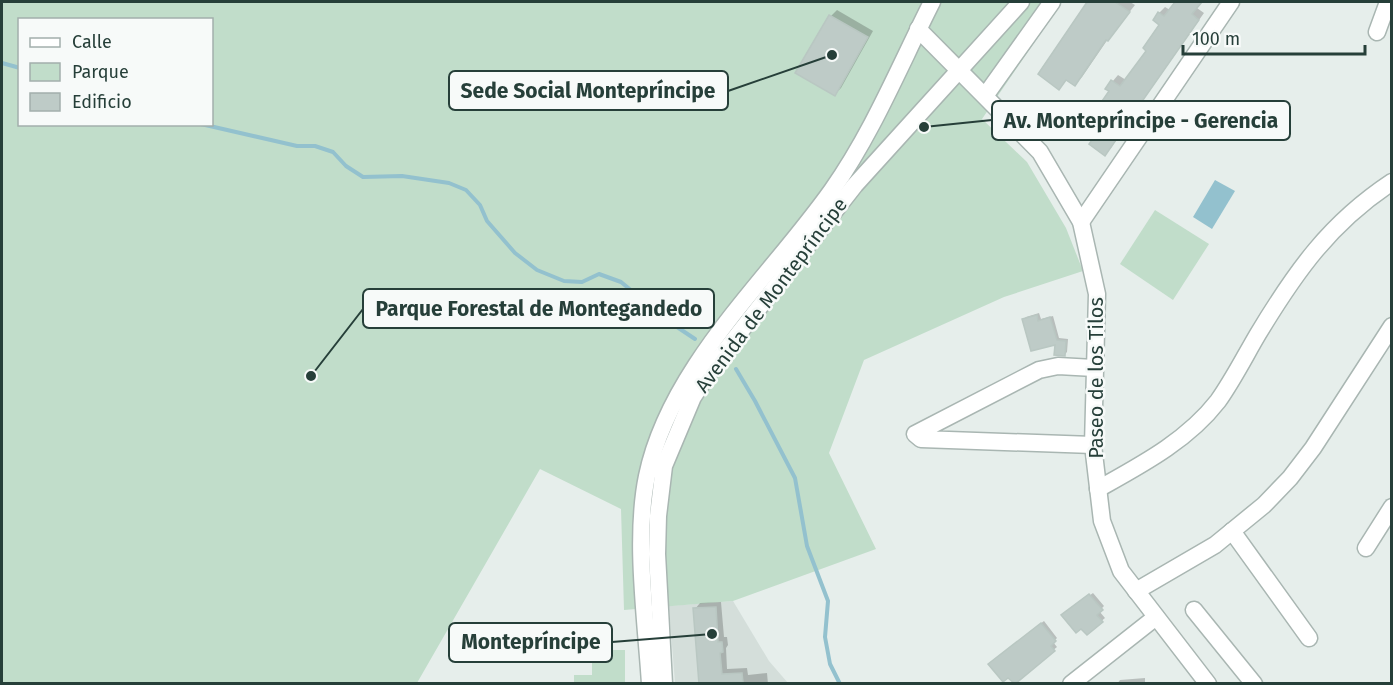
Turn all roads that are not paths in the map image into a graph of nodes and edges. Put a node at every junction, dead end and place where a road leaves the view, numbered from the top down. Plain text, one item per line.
1 (932, 2) edge
2 (1021, 2) edge
3 (1052, 2) edge
4 (1231, 2) edge
5 (1388, 2) edge
6 (918, 29) junction
7 (1377, 32) dead end
8 (959, 69) junction
9 (985, 96) junction
10 (1392, 182) edge
11 (1081, 222) junction
12 (1392, 326) edge
13 (1094, 368) junction
14 (1093, 445) junction
15 (1098, 489) junction
16 (1392, 507) edge
17 (1232, 531) junction
18 (1366, 548) dead end
19 (1136, 591) junction
20 (1194, 610) dead end
21 (1156, 617) junction
22 (1310, 638) dead end
23 (1089, 677) edge
24 (650, 684) edge
25 (664, 684) edge
26 (1071, 684) edge
27 (1208, 684) edge
28 (1254, 684) edge

1 - 6 street, Avenida de Montepríncipe
2 - 8 street, Avenida de Montepríncipe
3 - 9 street
4 - 11 street
5 - 7 street
6 - 8 street, Paseo de los Tilos
6 - 24 street, Avenida de Montepríncipe
8 - 9 street, Paseo de los Tilos
8 - 25 street, Avenida de Montepríncipe
9 - 11 street, Paseo de los Tilos
10 - 15 street
11 - 13 street, Paseo de los Tilos
12 - 17 street
13 - 14 street, Paseo de los Tilos
13 - 14 street
14 - 15 street, Paseo de los Tilos
15 - 19 street, Paseo de los Tilos
16 - 18 street
17 - 19 street
17 - 22 street
19 - 21 street, Paseo de los Tilos
20 - 28 street
21 - 23 street
21 - 27 street, Paseo de los Tilos
23 - 26 street

